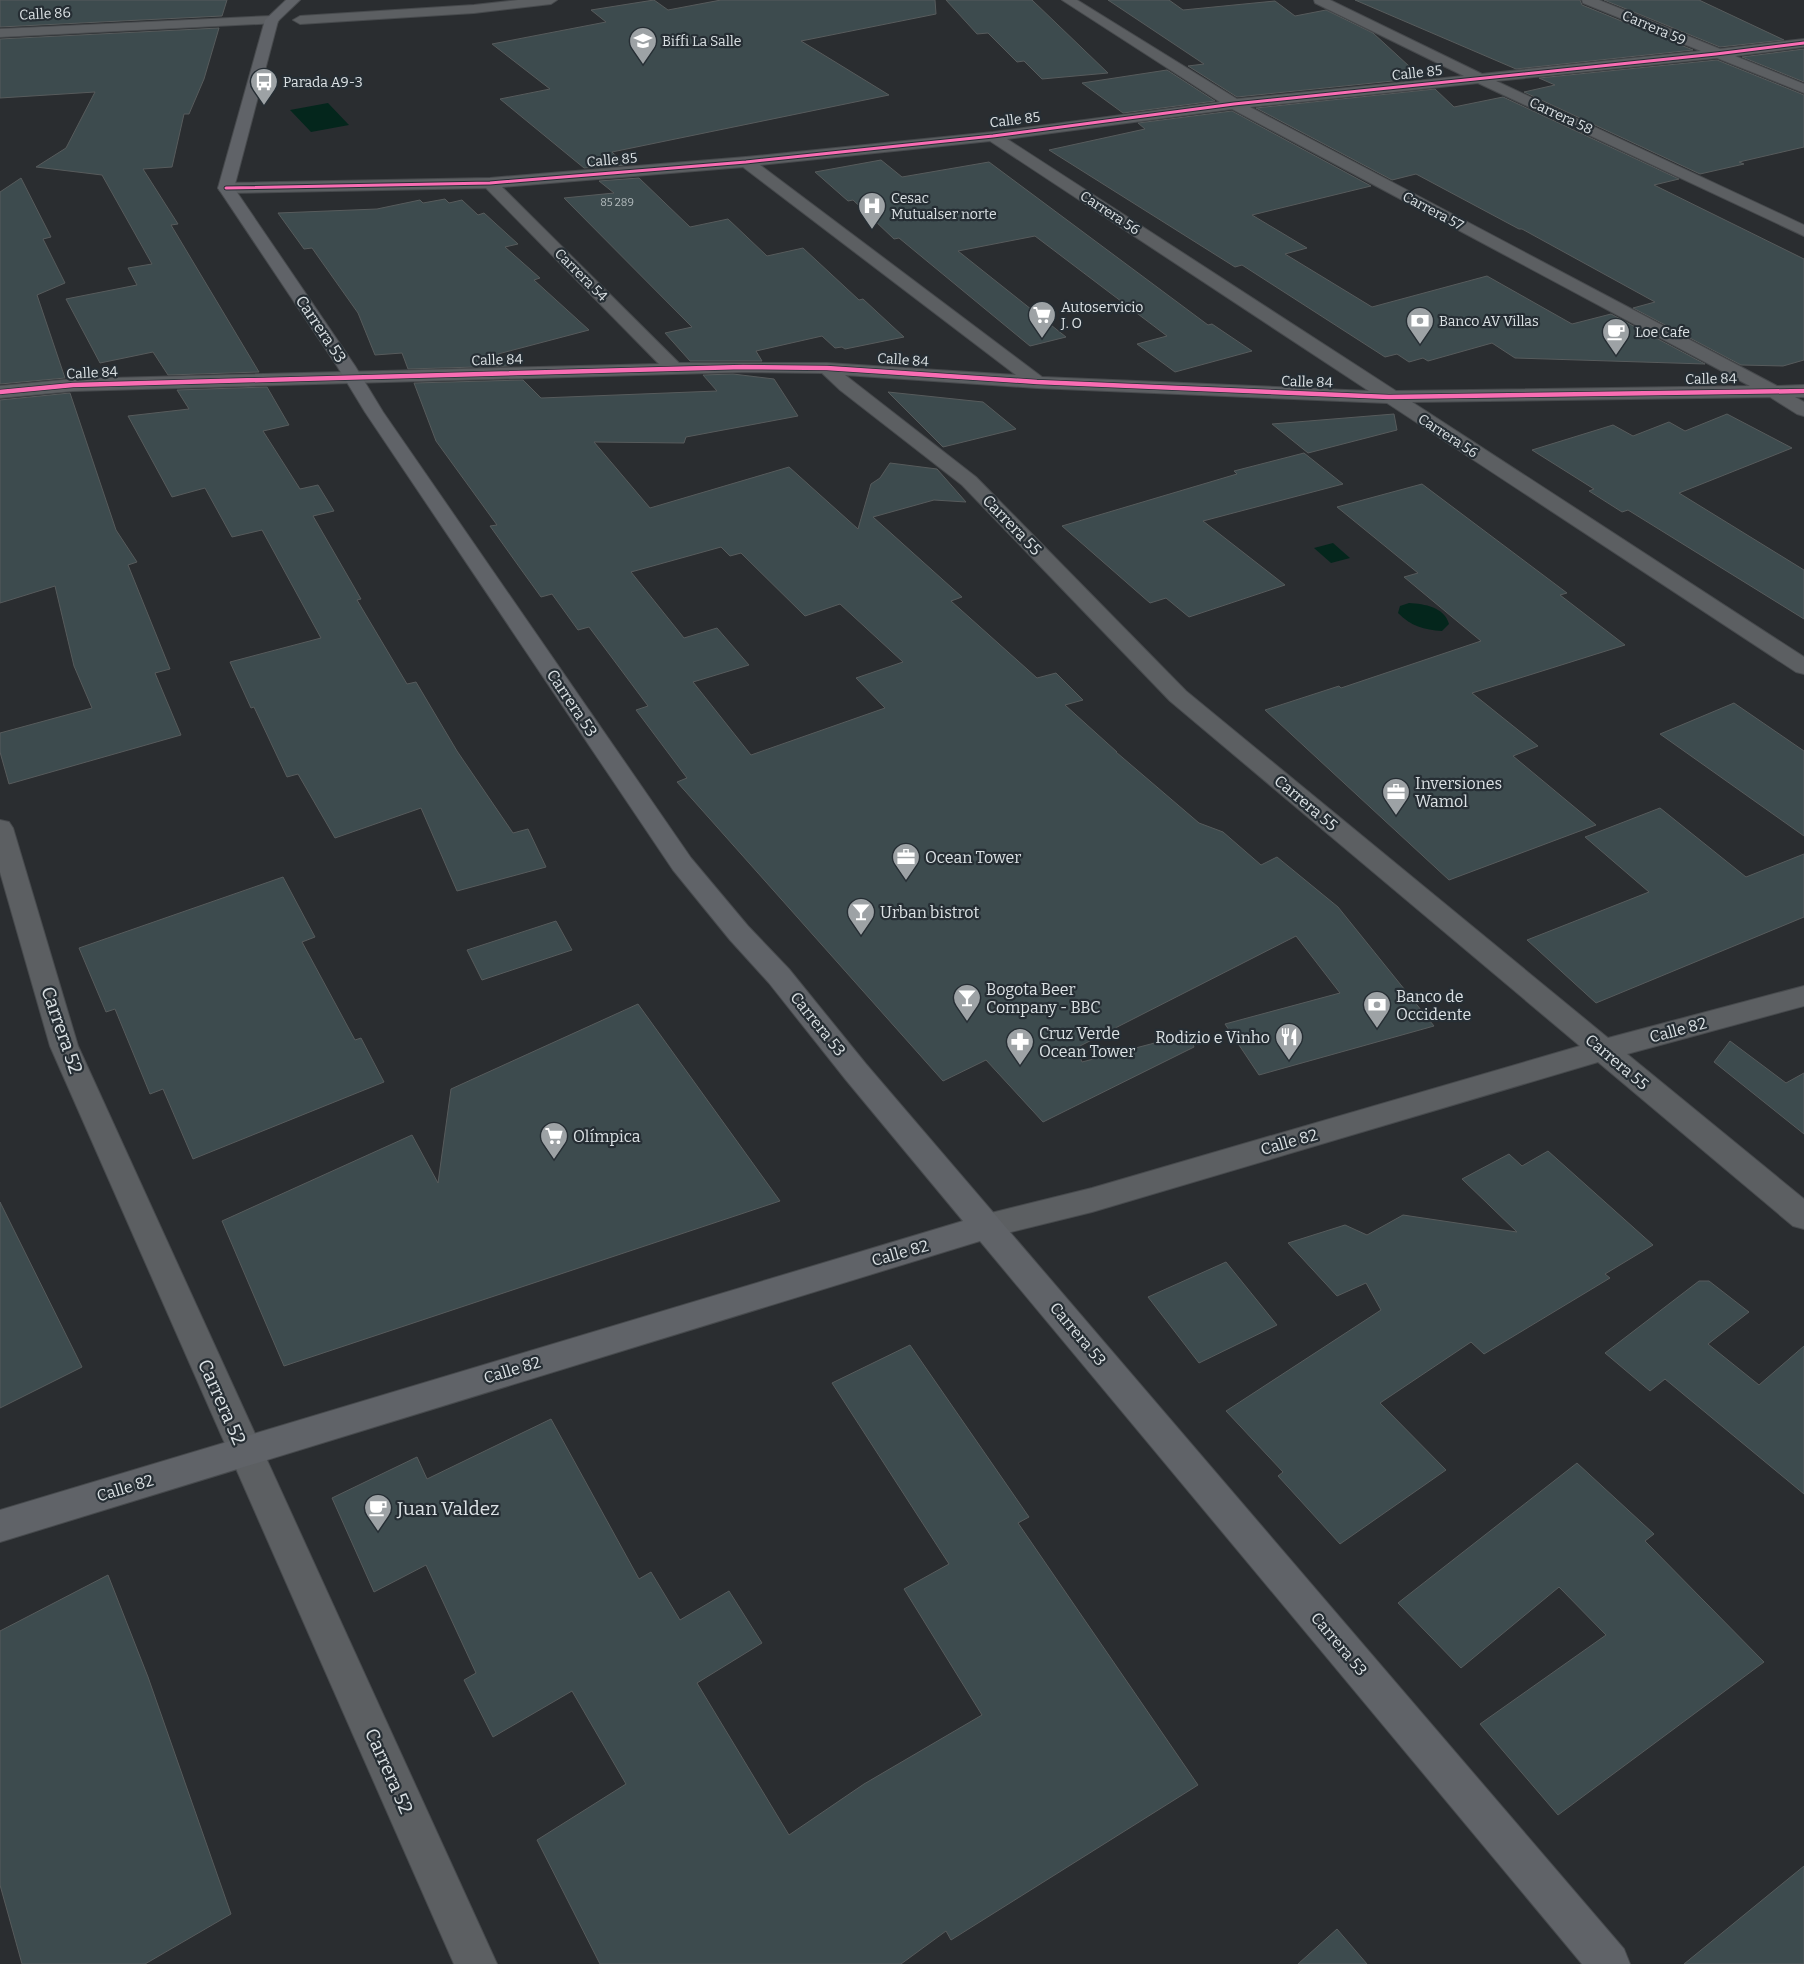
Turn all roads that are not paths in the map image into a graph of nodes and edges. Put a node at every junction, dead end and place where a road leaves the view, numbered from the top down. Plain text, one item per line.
1 (294, 0) edge
2 (551, 0) edge
3 (1068, 0) edge
4 (1320, 0) edge
5 (1588, 0) edge
6 (272, 20) junction
7 (300, 20) dead end
8 (0, 33) edge
9 (1804, 43) edge
10 (1716, 54) junction
11 (1481, 79) junction
12 (1804, 89) edge
13 (1234, 104) junction
14 (993, 136) junction
15 (746, 162) junction
16 (490, 183) junction
17 (226, 188) junction
18 (1804, 231) edge
19 (673, 368) junction
20 (827, 368) junction
21 (352, 377) junction
22 (1037, 382) junction
23 (1771, 390) junction
24 (1804, 390) edge
25 (0, 392) edge
26 (1389, 397) junction
27 (1804, 410) edge
28 (1804, 668) edge
29 (0, 828) edge
30 (1804, 996) edge
31 (1603, 1050) junction
32 (1804, 1217) edge
33 (987, 1226) junction
34 (244, 1451) junction
35 (0, 1526) edge
36 (476, 1964) edge
37 (1609, 1964) edge

1 - 6 main road
2 - 7 street
3 - 13 street, Carrera 57
4 - 11 street, Carrera 58
5 - 10 street, Carrera 59
6 - 8 street, Calle 86
6 - 17 main road
9 - 10 street, Calle 85
10 - 11 street, Calle 85
10 - 12 street, Carrera 59
11 - 13 street, Calle 85
11 - 18 street, Carrera 58
13 - 14 street, Calle 85
13 - 23 street, Carrera 57
14 - 15 street, Calle 85
14 - 26 street, Carrera 56
15 - 16 street, Calle 85
15 - 22 street
16 - 17 street, Calle 85
16 - 19 street, Carrera 54
17 - 21 main road, Carrera 53
19 - 20 street, Calle 84
19 - 21 street, Calle 84
20 - 22 street, Calle 84
20 - 31 street, Carrera 55
21 - 25 street, Calle 84
21 - 33 main road, Carrera 53
22 - 26 street, Calle 84
23 - 24 street, Calle 84
23 - 26 street, Calle 84
23 - 27 street, Carrera 57
26 - 28 street, Carrera 56
29 - 34 street, Carrera 52
30 - 31 street, Calle 82
31 - 32 street, Carrera 55
31 - 33 street, Calle 82
33 - 34 main road, Calle 82
33 - 37 main road, Carrera 53
34 - 35 main road, Calle 82
34 - 36 street, Carrera 52

